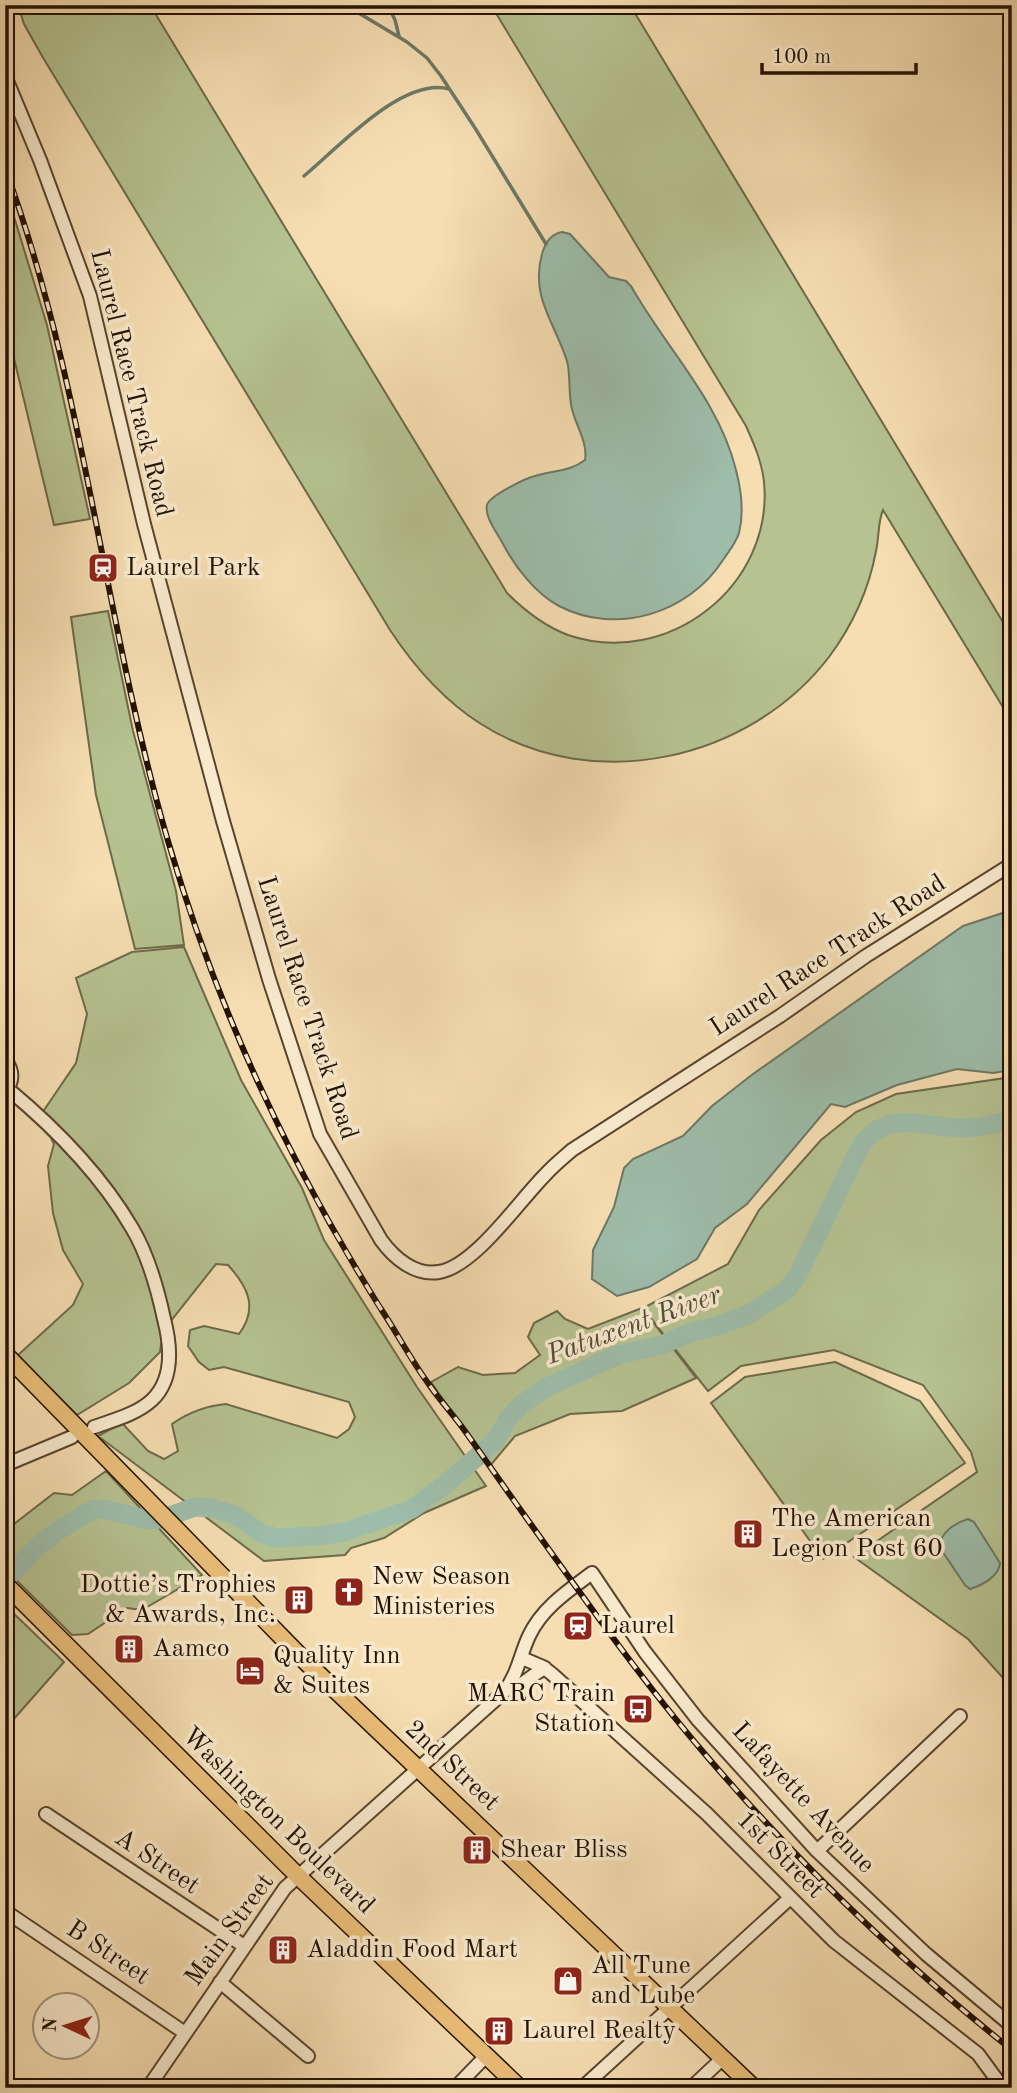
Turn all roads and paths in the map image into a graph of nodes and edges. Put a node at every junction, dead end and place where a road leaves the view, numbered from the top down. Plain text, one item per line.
1 (5, 76) edge
2 (1012, 864) edge
3 (5, 1060) edge
4 (7, 1091) edge
5 (5, 1354) edge
6 (94, 1427) dead end
7 (72, 1437) dead end
8 (5, 1465) edge
9 (592, 1573) joint
10 (5, 1584) edge
11 (522, 1658) junction
12 (545, 1668) junction
13 (506, 1690) junction
14 (960, 1716) dead end
15 (419, 1768) junction
16 (46, 1814) dead end
17 (817, 1851) junction
18 (298, 1876) junction
19 (790, 1898) junction
20 (5, 1911) edge
21 (244, 1947) junction
22 (220, 1982) junction
23 (670, 2008) junction
24 (1012, 2026) edge
25 (185, 2033) junction
26 (308, 2056) dead end
27 (486, 2056) junction
28 (723, 2058) junction
29 (149, 2088) edge
30 (455, 2088) edge
31 (520, 2088) edge
32 (582, 2088) edge
33 (691, 2088) edge
34 (754, 2088) edge
35 (1003, 2088) edge

1 - 2 street, Laurel Race Track Road
3 - 4 street
4 - 6 street
5 - 15 main road, 2nd Street
7 - 8 street
9 - 11 street, Main Street
9 - 17 street, Lafayette Avenue
10 - 18 main road, Washington Boulevard
11 - 12 street, 1st Street
11 - 13 street, Main Street
12 - 13 street
12 - 19 street, 1st Street
13 - 15 street, Main Street
14 - 17 street
15 - 18 street, Main Street
15 - 23 main road, 2nd Street
16 - 21 street, A Street
17 - 24 street, Lafayette Avenue
18 - 21 street, Main Street
18 - 27 main road, Washington Boulevard
19 - 23 street
19 - 35 street, 1st Street
20 - 25 street, B Street
21 - 22 street, Main Street
22 - 25 street, Main Street
22 - 26 street
23 - 28 main road, 2nd Street
23 - 32 street
25 - 29 street, Main Street
27 - 30 street
27 - 31 main road, Washington Boulevard
28 - 33 street
28 - 34 main road, 2nd Street

